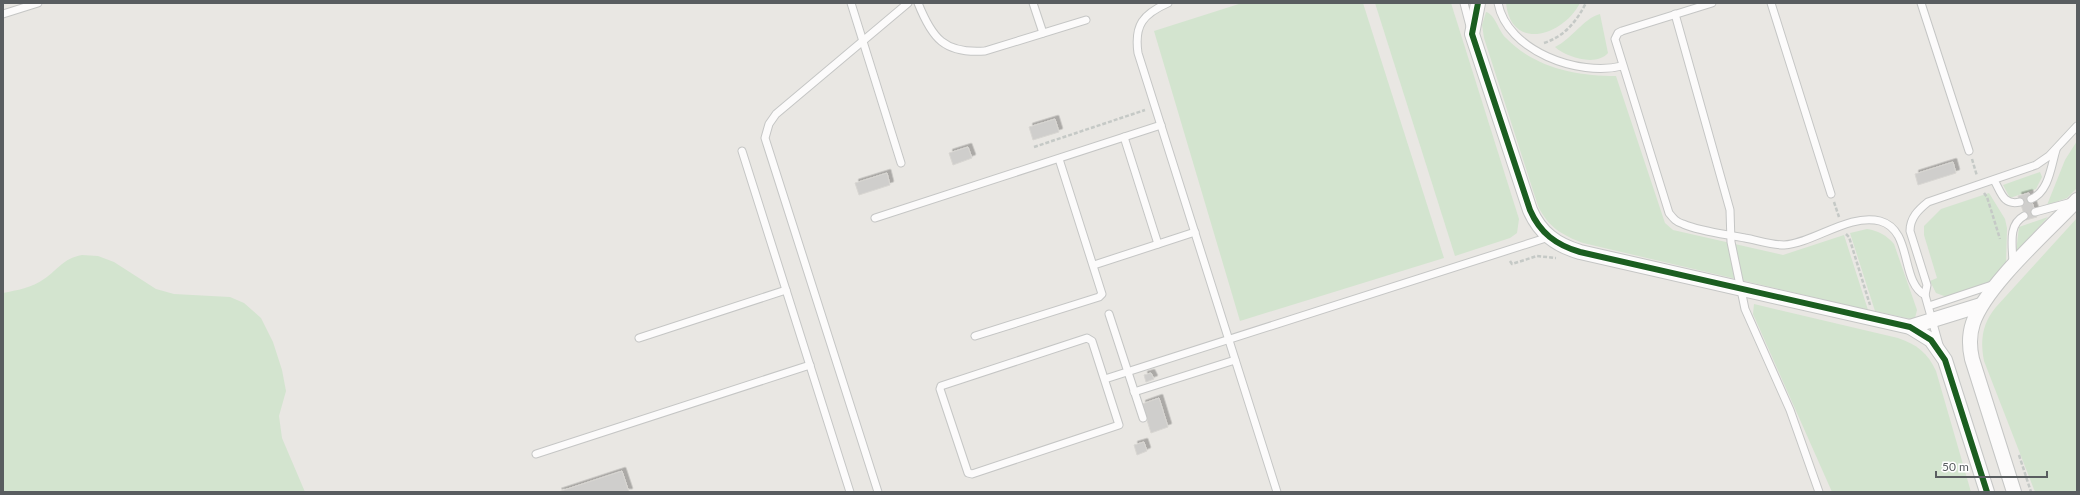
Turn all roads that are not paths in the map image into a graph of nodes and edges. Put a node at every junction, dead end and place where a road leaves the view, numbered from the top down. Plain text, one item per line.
1 (38, 3) edge
2 (851, 3) edge
3 (908, 3) edge
4 (918, 3) edge
5 (1033, 3) edge
6 (1168, 3) edge
7 (1464, 3) edge
8 (1478, 3) edge
9 (1498, 3) edge
10 (1712, 3) edge
11 (1771, 3) edge
12 (1921, 3) edge
13 (3, 14) edge
14 (1675, 14) junction
15 (1086, 20) dead end
16 (1043, 33) junction
17 (1472, 34) junction
18 (863, 42) junction
19 (1622, 66) junction
20 (1161, 126) junction
21 (2077, 126) edge
22 (1124, 137) junction
23 (2056, 147) junction
24 (742, 151) dead end
25 (1969, 151) road end
26 (1059, 159) junction
27 (901, 163) dead end
28 (1994, 180) junction
29 (1831, 194) road end
30 (2031, 199) dead end
31 (2076, 201) edge
32 (2020, 202) dead end
33 (2035, 212) dead end
34 (2024, 216) dead end
35 (875, 218) dead end
36 (1195, 232) junction
37 (1731, 235) junction
38 (1549, 237) junction
39 (1158, 244) junction
40 (1094, 265) junction
41 (2013, 267) junction
42 (2000, 282) junction
43 (1740, 287) junction
44 (786, 290) junction
45 (1925, 296) junction
46 (1981, 305) junction
47 (1928, 306) junction
48 (1109, 314) dead end
49 (1933, 321) junction
50 (1910, 327) junction
51 (975, 336) dead end
52 (639, 338) dead end
53 (1229, 339) junction
54 (1942, 353) junction
55 (1235, 360) junction
56 (810, 365) junction
57 (1127, 372) junction
58 (1105, 379) junction
59 (1134, 392) junction
60 (1143, 418) dead end
61 (536, 454) dead end
62 (850, 492) edge
63 (878, 492) edge
64 (1277, 492) edge
65 (1819, 492) edge
66 (1987, 492) edge
67 (2014, 492) edge

1 - 13 lane
2 - 18 lane
3 - 18 lane
4 - 16 lane
5 - 16 lane
6 - 20 lane
7 - 17 lane
8 - 17 street
9 - 19 lane
10 - 14 lane
11 - 29 lane
12 - 25 lane
14 - 19 lane
14 - 37 lane
15 - 16 lane
17 - 38 street
18 - 27 lane
18 - 63 lane
19 - 37 lane
20 - 22 lane
20 - 36 lane
21 - 23 lane
22 - 26 lane
22 - 39 lane
23 - 28 lane
23 - 30 lane
24 - 44 lane
26 - 35 lane
26 - 40 lane
28 - 32 lane
28 - 45 lane
31 - 33 lane
31 - 41 street
34 - 41 lane
36 - 39 lane
36 - 53 lane
37 - 43 lane
37 - 45 lane
38 - 43 street
38 - 53 lane
39 - 40 lane
40 - 51 lane
41 - 42 street
42 - 46 street
42 - 47 lane
43 - 50 street
43 - 65 lane
44 - 52 lane
44 - 56 lane
45 - 47 lane
46 - 49 street
46 - 67 street
47 - 49 lane
48 - 57 lane
49 - 50 street
49 - 54 lane
50 - 54 street
53 - 55 lane
53 - 57 lane
54 - 66 street
55 - 59 lane
55 - 64 lane
56 - 61 lane
56 - 62 lane
57 - 58 lane
57 - 59 lane
58 - 58 lane
59 - 60 lane

